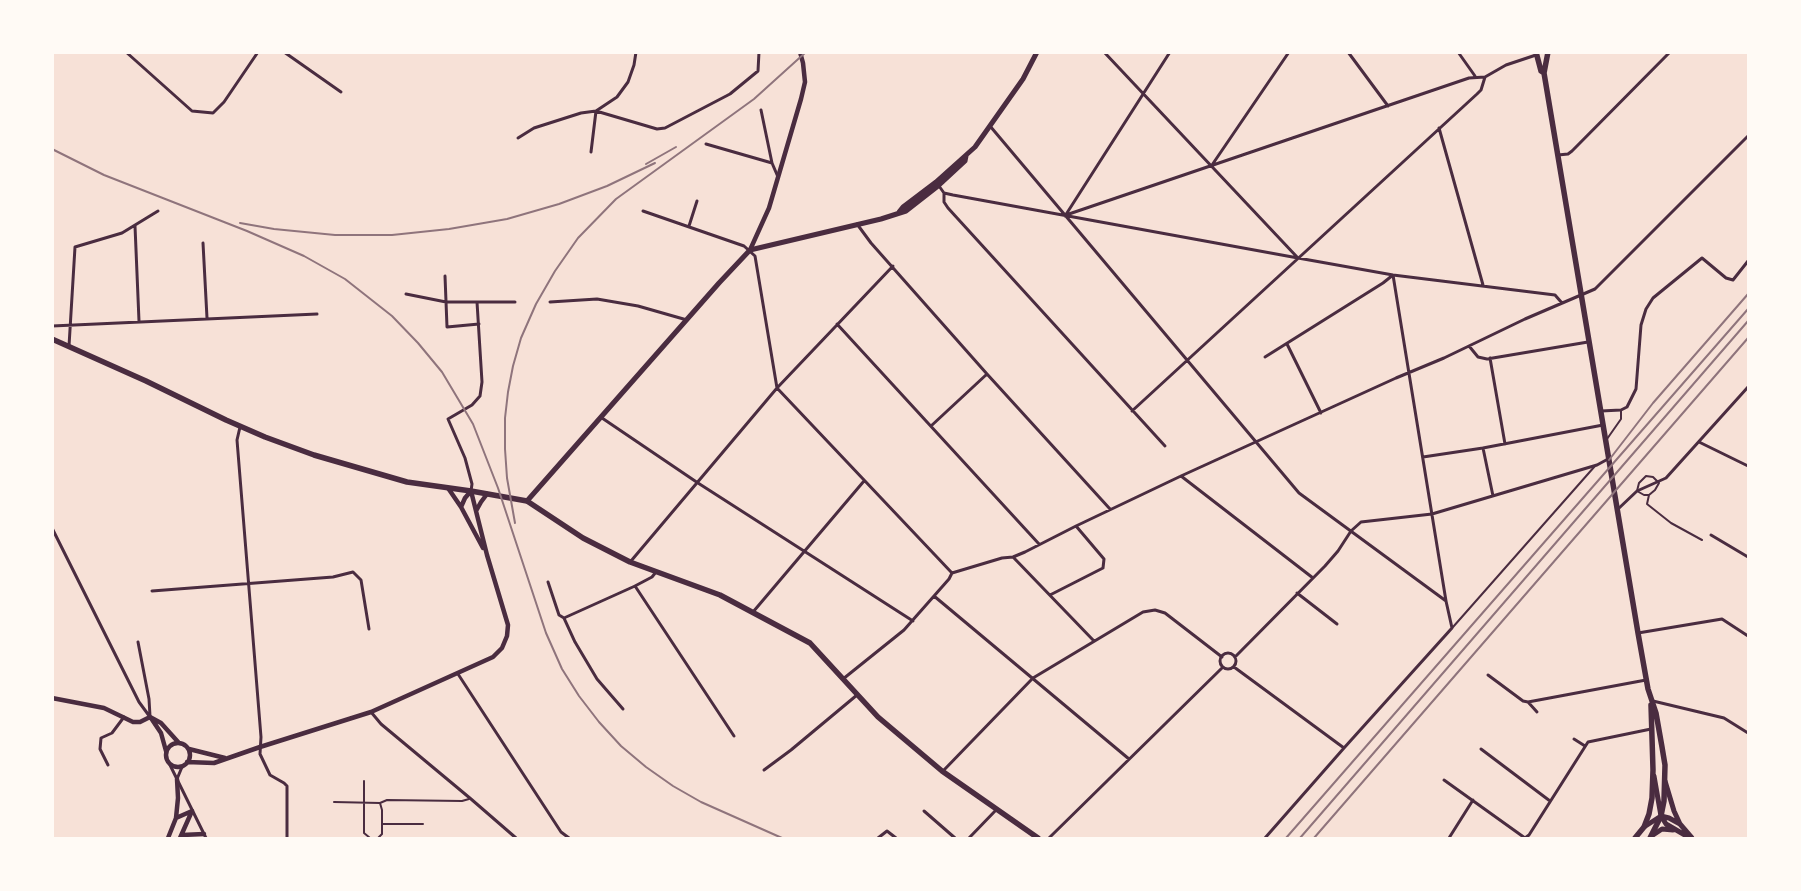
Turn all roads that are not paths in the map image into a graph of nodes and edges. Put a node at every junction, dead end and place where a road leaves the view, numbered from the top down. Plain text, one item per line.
1 (126, 52) edge
2 (258, 52) edge
3 (284, 52) edge
4 (636, 52) edge
5 (759, 52) edge
6 (800, 52) edge
7 (1037, 52) edge
8 (1104, 52) edge
9 (1170, 52) edge
10 (1289, 52) edge
11 (1348, 52) edge
12 (1458, 52) edge
13 (1670, 52) edge
14 (1549, 54) edge
15 (1537, 55) edge
16 (1544, 73) junction
17 (1475, 76) junction
18 (1485, 77) junction
19 (341, 92) dead end
20 (1144, 94) junction
21 (1388, 106) junction
22 (762, 110) dead end
23 (596, 111) junction
24 (990, 126) junction
25 (1439, 128) junction
26 (1748, 136) edge
27 (518, 138) dead end
28 (706, 144) dead end
29 (591, 152) dead end
30 (1558, 155) junction
31 (772, 163) junction
32 (1212, 166) junction
33 (778, 176) junction
34 (937, 184) junction
35 (944, 193) junction
36 (696, 201) dead end
37 (158, 211) dead end
38 (643, 211) dead end
39 (1066, 216) junction
40 (857, 224) junction
41 (135, 226) junction
42 (689, 226) junction
43 (203, 243) dead end
44 (750, 250) junction
45 (1298, 258) junction
46 (1748, 261) edge
47 (893, 266) junction
48 (1393, 275) junction
49 (445, 276) dead end
50 (1483, 285) junction
51 (406, 294) dead end
52 (1581, 294) junction
53 (446, 302) junction
54 (477, 302) junction
55 (515, 302) dead end
56 (550, 302) dead end
57 (1562, 303) junction
58 (317, 314) dead end
59 (207, 318) junction
60 (687, 320) junction
61 (140, 321) junction
62 (479, 324) junction
63 (837, 324) junction
64 (70, 325) junction
65 (52, 326) edge
66 (52, 341) edge
67 (1590, 342) junction
68 (1287, 344) junction
69 (69, 346) junction
70 (1469, 346) junction
71 (1265, 357) dead end
72 (1490, 358) junction
73 (1188, 361) junction
74 (1409, 372) junction
75 (987, 374) junction
76 (777, 388) junction
77 (1748, 388) edge
78 (1621, 410) junction
79 (1132, 411) junction
80 (1601, 412) junction
81 (1321, 413) junction
82 (602, 418) junction
83 (1603, 425) junction
84 (931, 426) junction
85 (240, 427) junction
86 (1606, 441) junction
87 (1699, 442) junction
88 (1256, 443) junction
89 (1505, 444) junction
90 (1164, 446) dead end
91 (1483, 448) junction
92 (1423, 457) junction
93 (1609, 459) junction
94 (1597, 464) junction
95 (1748, 466) edge
96 (1181, 476) junction
97 (864, 481) junction
98 (1659, 481) junction
99 (698, 483) junction
100 (448, 488) junction
101 (471, 491) junction
102 (1637, 491) junction
103 (487, 494) junction
104 (1649, 495) junction
105 (1493, 496) junction
106 (527, 501) junction
107 (461, 507) junction
108 (1110, 509) junction
109 (1617, 510) junction
110 (476, 511) junction
111 (1432, 514) junction
112 (1076, 526) junction
113 (52, 528) edge
114 (1351, 531) junction
115 (1711, 535) dead end
116 (1702, 540) dead end
117 (1039, 544) junction
118 (804, 551) junction
119 (486, 555) junction
120 (1013, 557) junction
121 (1748, 557) edge
122 (630, 562) junction
123 (656, 572) junction
124 (952, 573) junction
125 (1313, 578) junction
126 (249, 582) junction
127 (548, 582) dead end
128 (635, 586) junction
129 (152, 591) dead end
130 (1297, 593) junction
131 (1050, 595) junction
132 (934, 596) junction
133 (1446, 601) junction
134 (753, 613) junction
135 (564, 618) junction
136 (912, 622) junction
137 (1337, 624) dead end
138 (1452, 628) junction
139 (368, 629) dead end
140 (1638, 633) junction
141 (1748, 636) edge
142 (138, 642) dead end
143 (1094, 642) junction
144 (1222, 657) junction
145 (1235, 657) junction
146 (1223, 667) junction
147 (1234, 667) junction
148 (458, 674) junction
149 (1488, 675) dead end
150 (1033, 678) junction
151 (842, 679) junction
152 (1646, 680) junction
153 (857, 695) junction
154 (52, 698) edge
155 (1651, 701) junction
156 (1528, 702) junction
157 (623, 710) dead end
158 (371, 712) junction
159 (1537, 712) dead end
160 (150, 717) junction
161 (124, 718) junction
162 (1656, 729) junction
163 (1748, 733) edge
164 (734, 736) dead end
165 (1574, 739) dead end
166 (179, 743) junction
167 (1585, 746) junction
168 (260, 747) junction
169 (1344, 748) junction
170 (1481, 749) dead end
171 (189, 750) junction
172 (166, 752) junction
173 (227, 758) junction
174 (1129, 758) junction
175 (187, 762) junction
176 (169, 763) junction
177 (108, 765) dead end
178 (182, 766) junction
179 (764, 770) dead end
180 (1653, 770) junction
181 (942, 771) junction
182 (177, 779) junction
183 (1444, 780) dead end
184 (364, 781) dead end
185 (1665, 781) junction
186 (472, 799) junction
187 (1473, 800) junction
188 (363, 801) junction
189 (1550, 801) junction
190 (334, 802) dead end
191 (380, 803) junction
192 (997, 809) junction
193 (192, 811) junction
194 (924, 811) dead end
195 (1661, 816) junction
196 (176, 818) junction
197 (382, 824) junction
198 (423, 824) dead end
199 (1680, 824) junction
200 (1644, 827) junction
201 (1676, 830) junction
202 (205, 836) edge
203 (181, 837) edge
204 (1651, 837) edge
205 (168, 838) edge
206 (287, 838) edge
207 (370, 838) edge
208 (378, 838) edge
209 (516, 838) edge
210 (569, 838) edge
211 (878, 838) edge
212 (896, 838) edge
213 (955, 838) edge
214 (969, 838) edge
215 (1036, 838) edge
216 (1049, 838) edge
217 (1265, 838) edge
218 (1449, 838) edge
219 (1525, 838) edge
220 (1636, 838) edge
221 (1691, 838) edge

1 - 2 street
3 - 19 street
4 - 23 street
5 - 23 street
6 - 33 street
7 - 24 main road
8 - 20 street
9 - 20 street
10 - 32 street
11 - 21 street
12 - 17 street
13 - 30 street
14 - 15 main road
14 - 16 main road
15 - 16 main road
15 - 18 street
16 - 30 main road
17 - 18 street
17 - 21 street
18 - 25 street
20 - 32 street
20 - 39 street
21 - 32 street
22 - 31 street
23 - 27 street
23 - 29 street
24 - 34 main road
24 - 39 street
25 - 45 street
25 - 50 street
26 - 52 street
28 - 31 street
30 - 52 main road
31 - 33 street
32 - 39 street
32 - 45 street
33 - 44 street
34 - 35 street
34 - 40 main road
35 - 39 street
35 - 79 street
36 - 42 street
37 - 41 street
38 - 42 street
39 - 45 street
39 - 73 street
40 - 44 main road
40 - 47 street
41 - 61 street
41 - 64 street
42 - 44 street
43 - 59 street
44 - 60 main road
44 - 76 street
45 - 48 street
45 - 73 street
46 - 78 street
47 - 63 street
47 - 75 street
48 - 50 street
48 - 68 street
48 - 74 street
49 - 53 street
50 - 57 street
51 - 53 street
52 - 57 street
52 - 67 main road
53 - 54 street
53 - 62 street
54 - 55 street
54 - 62 street
56 - 60 street
57 - 70 street
58 - 59 street
59 - 61 street
60 - 82 main road
61 - 64 street
62 - 101 street
63 - 76 street
63 - 84 street
64 - 65 street
64 - 69 street
66 - 69 main road
67 - 72 street
67 - 80 main road
68 - 71 street
68 - 81 street
69 - 85 main road
70 - 72 street
70 - 74 street
72 - 89 street
73 - 79 street
73 - 88 street
74 - 81 street
74 - 92 street
75 - 84 street
75 - 108 street
76 - 97 street
76 - 99 street
77 - 87 street
78 - 80 street
78 - 86 lane
79 - 90 street
80 - 83 main road
81 - 88 street
82 - 99 street
82 - 106 main road
83 - 86 main road
83 - 89 street
84 - 117 street
85 - 100 main road
85 - 126 street
86 - 93 main road
87 - 95 street
87 - 98 street
88 - 96 street
88 - 114 street
89 - 91 street
91 - 92 street
91 - 105 street
92 - 111 street
93 - 94 street
93 - 109 main road
94 - 105 street
94 - 138 lane
96 - 108 street
96 - 125 street
97 - 118 street
97 - 124 street
98 - 102 street
98 - 102 lane
98 - 104 lane
99 - 118 street
99 - 122 street
100 - 101 main road
100 - 107 street
101 - 103 main road
101 - 107 street
101 - 110 street
102 - 104 lane
102 - 109 street
103 - 106 main road
103 - 110 street
104 - 116 lane
105 - 111 street
106 - 122 main road
107 - 119 street
108 - 112 street
109 - 140 main road
110 - 119 street
111 - 114 street
111 - 133 street
112 - 117 street
112 - 131 street
113 - 160 street
114 - 125 street
114 - 133 street
115 - 121 street
117 - 120 street
118 - 134 street
118 - 136 street
119 - 148 street
120 - 124 street
120 - 131 street
122 - 123 main road
123 - 128 street
123 - 134 main road
124 - 132 street
125 - 130 street
126 - 129 street
126 - 139 street
126 - 168 street
127 - 135 street
128 - 135 street
128 - 164 street
130 - 137 street
130 - 145 street
131 - 143 street
132 - 136 street
132 - 150 street
133 - 138 street
134 - 151 main road
135 - 157 street
136 - 151 street
138 - 169 street
140 - 141 street
140 - 152 main road
142 - 160 street
143 - 144 street
143 - 150 street
144 - 145 street
144 - 146 street
145 - 147 street
146 - 147 street
146 - 174 street
147 - 169 street
148 - 158 street
148 - 210 street
149 - 156 street
150 - 174 street
150 - 181 street
151 - 153 main road
152 - 155 main road
152 - 156 street
153 - 179 street
153 - 181 main road
154 - 161 street
155 - 162 main road
155 - 163 street
156 - 159 street
158 - 168 street
158 - 186 street
160 - 161 street
160 - 166 street
160 - 172 street
161 - 177 street
162 - 167 street
162 - 180 main road
162 - 185 main road
165 - 167 street
166 - 171 street
166 - 172 street
167 - 189 street
168 - 173 street
168 - 206 street
169 - 217 street
170 - 189 street
171 - 173 street
171 - 175 street
172 - 176 street
173 - 175 street
174 - 216 street
175 - 178 street
176 - 178 street
176 - 182 street
178 - 182 street
180 - 195 main road
180 - 200 main road
181 - 192 main road
182 - 193 street
182 - 196 street
183 - 187 street
184 - 188 lane
185 - 195 main road
185 - 199 main road
186 - 191 lane
186 - 209 street
187 - 218 street
187 - 219 street
188 - 190 lane
188 - 191 lane
188 - 207 lane
189 - 219 street
191 - 197 lane
192 - 214 street
192 - 215 main road
193 - 196 street
193 - 202 street
193 - 203 street
194 - 213 street
195 - 199 main road
195 - 200 main road
195 - 201 main road
195 - 204 main road
196 - 205 street
197 - 198 lane
197 - 208 lane
199 - 221 main road
200 - 220 main road
201 - 204 main road
201 - 221 main road
202 - 203 street
211 - 212 street

